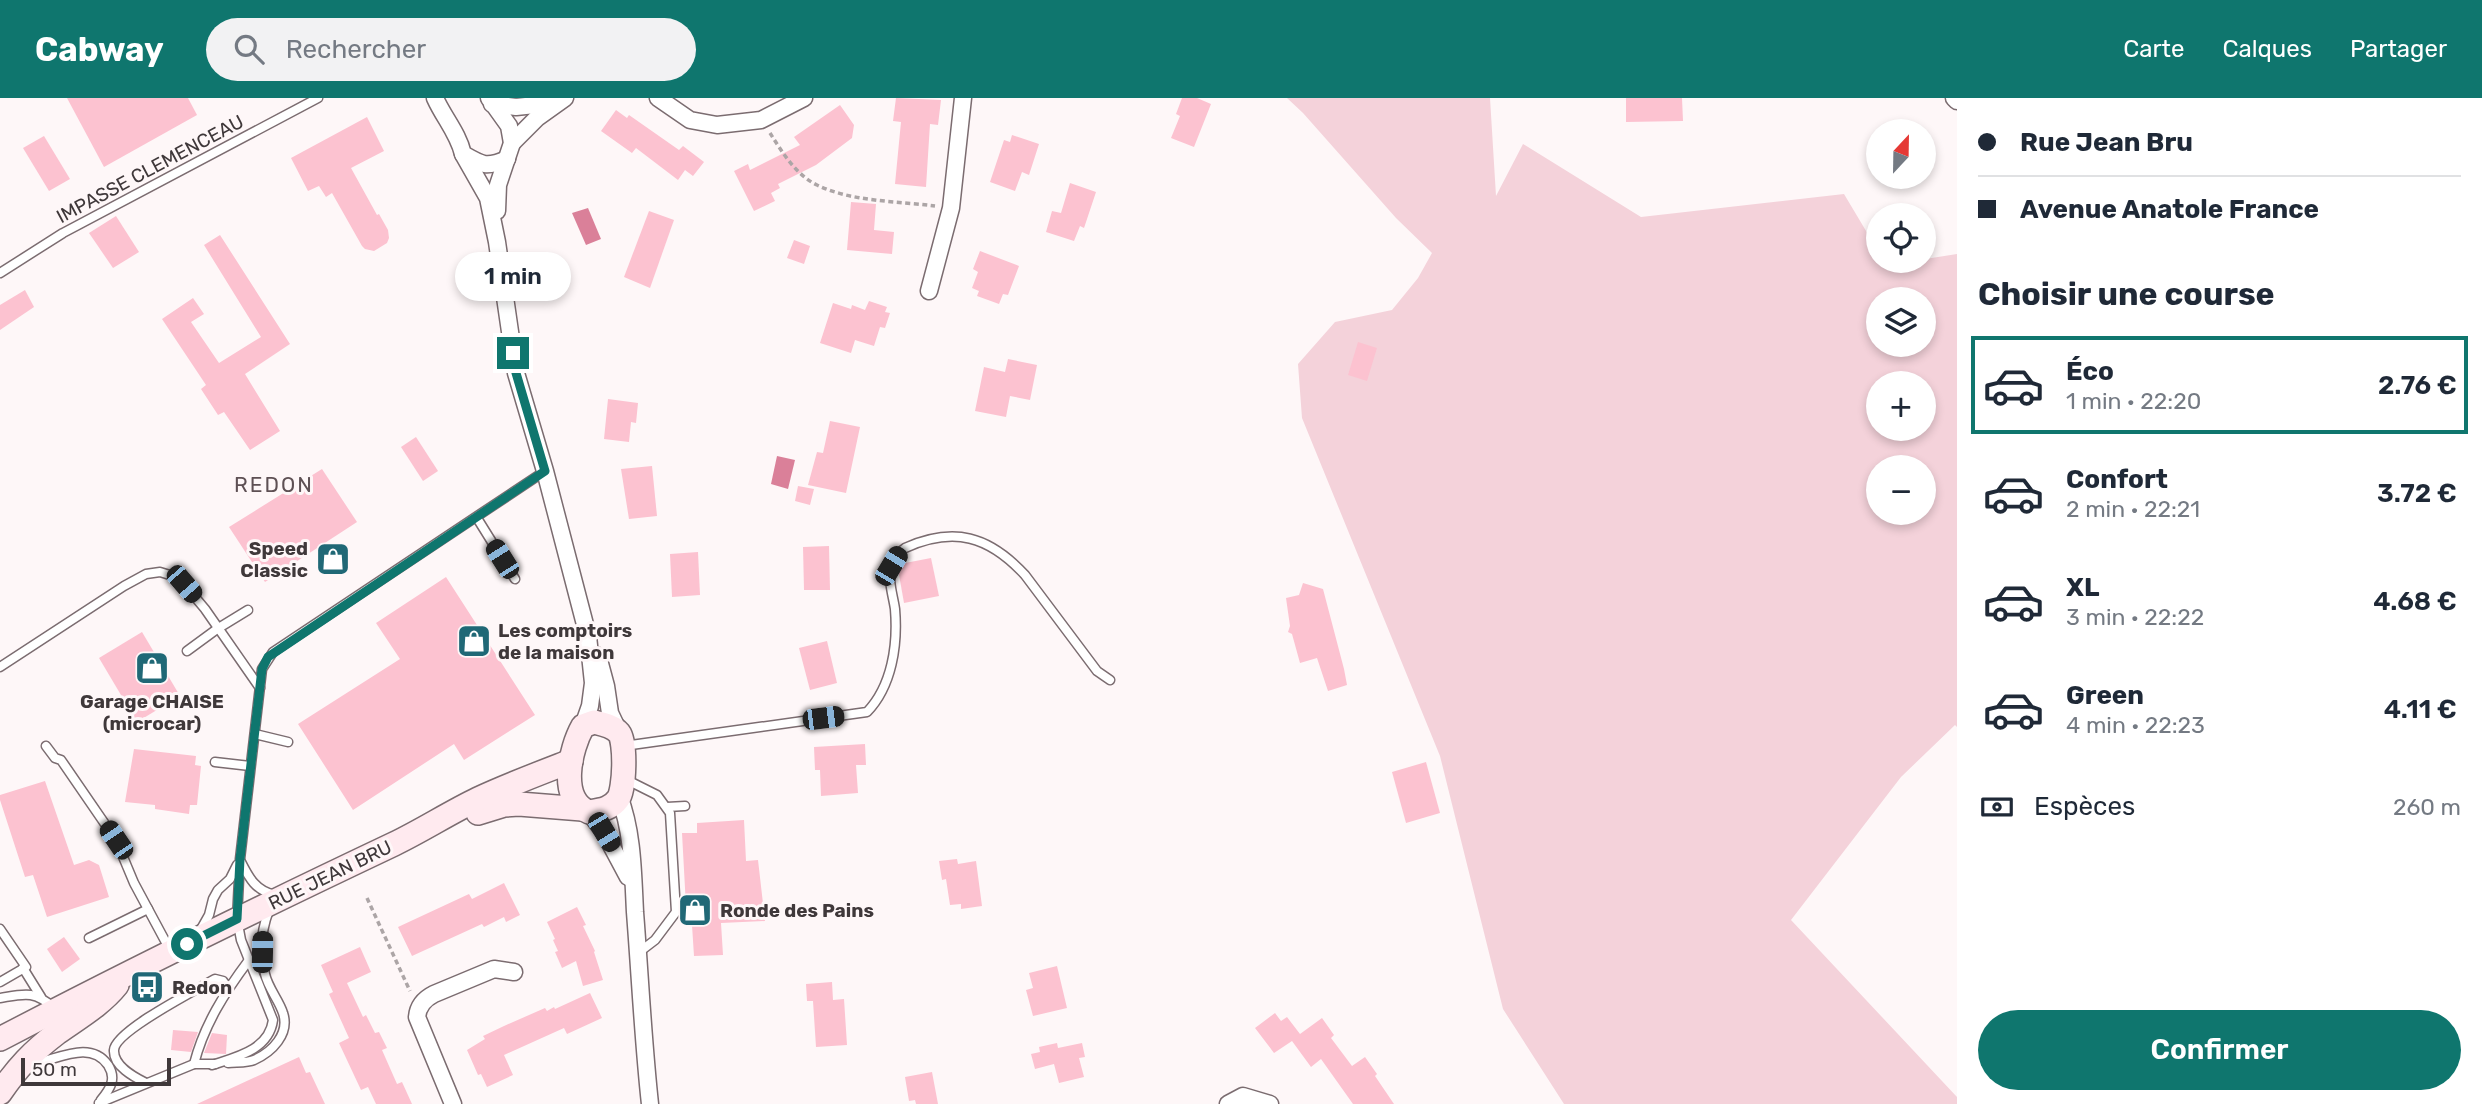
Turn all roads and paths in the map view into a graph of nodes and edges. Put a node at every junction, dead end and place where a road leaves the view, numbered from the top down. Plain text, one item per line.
1 (318, 98) edge
2 (423, 98) edge
3 (435, 98) edge
4 (658, 98) edge
5 (804, 98) edge
6 (962, 98) edge
7 (561, 100) edge
8 (490, 101) edge
9 (761, 120) junction
10 (448, 124) junction
11 (509, 151) junction
12 (463, 155) junction
13 (951, 208) junction
14 (497, 242) junction
15 (0, 273) edge
16 (929, 291) dead end
17 (545, 471) junction
18 (477, 517) junction
19 (515, 579) dead end
20 (248, 610) dead end
21 (217, 629) junction
22 (588, 636) junction
23 (187, 651) dead end
24 (0, 667) edge
25 (1110, 680) dead end
26 (260, 688) junction
27 (583, 726) junction
28 (255, 734) junction
29 (622, 740) junction
30 (288, 742) dead end
31 (46, 746) dead end
32 (571, 761) junction
33 (215, 762) dead end
34 (250, 766) junction
35 (621, 787) junction
36 (685, 806) dead end
37 (667, 807) junction
38 (585, 811) junction
39 (425, 829) junction
40 (240, 859) junction
41 (634, 889) junction
42 (367, 898) dead end
43 (277, 900) junction
44 (148, 909) junction
45 (237, 919) junction
46 (0, 929) edge
47 (89, 938) dead end
48 (194, 941) junction
49 (171, 952) junction
50 (638, 953) junction
51 (249, 960) junction
52 (23, 968) junction
53 (514, 972) dead end
54 (123, 977) junction
55 (0, 982) edge
56 (228, 988) junction
57 (0, 998) edge
58 (49, 1003) junction
59 (418, 1009) junction
60 (0, 1039) edge
61 (194, 1064) junction
62 (212, 1065) junction
63 (19, 1066) junction
64 (0, 1082) edge
65 (146, 1083) junction
66 (0, 1093) edge
67 (99, 1103) edge
68 (453, 1104) edge
69 (650, 1104) edge
70 (1228, 1104) edge
71 (1269, 1104) edge

1 - 15 lane, IMPASSE CLEMENCEAU
2 - 10 street
3 - 10 street
4 - 9 street
5 - 9 street
6 - 13 street
7 - 8 street
7 - 11 street
8 - 11 street
9 - 13 path
10 - 12 street
11 - 12 street
11 - 14 street
12 - 14 street
13 - 16 street
14 - 17 street
17 - 18 lane
17 - 22 street
18 - 19 lane
18 - 26 lane
20 - 21 lane
21 - 23 lane
21 - 24 lane
21 - 26 lane
22 - 27 street
22 - 29 street
25 - 29 lane
26 - 28 lane
27 - 29 street
27 - 32 street
28 - 30 lane
28 - 34 lane
29 - 35 street
31 - 44 lane
32 - 38 street
32 - 39 street, RUE JEAN BRU
33 - 34 lane
34 - 40 lane
35 - 37 lane
35 - 38 street
35 - 41 street
36 - 37 lane
37 - 50 lane
38 - 39 street, RUE JEAN BRU
38 - 41 street
39 - 43 street, RUE JEAN BRU
40 - 43 lane
40 - 45 lane
40 - 48 lane
41 - 50 street
42 - 59 path
43 - 45 street, RUE JEAN BRU
43 - 62 lane
44 - 47 lane
44 - 49 lane
45 - 48 street, RUE JEAN BRU
45 - 51 lane
46 - 52 lane
48 - 49 street, RUE JEAN BRU
49 - 54 street, RUE JEAN BRU
50 - 69 street
51 - 56 lane
51 - 62 lane
52 - 55 lane
52 - 58 lane
53 - 59 street
54 - 58 street, RUE JEAN BRU
54 - 63 street, RUE JEAN BRU
56 - 61 lane
56 - 65 lane
57 - 58 lane
58 - 60 street, RUE JEAN BRU
59 - 68 street
61 - 62 lane
61 - 65 lane
63 - 64 street, RUE JEAN BRU
63 - 66 street, RUE JEAN BRU
63 - 67 lane
65 - 67 lane
70 - 71 street

